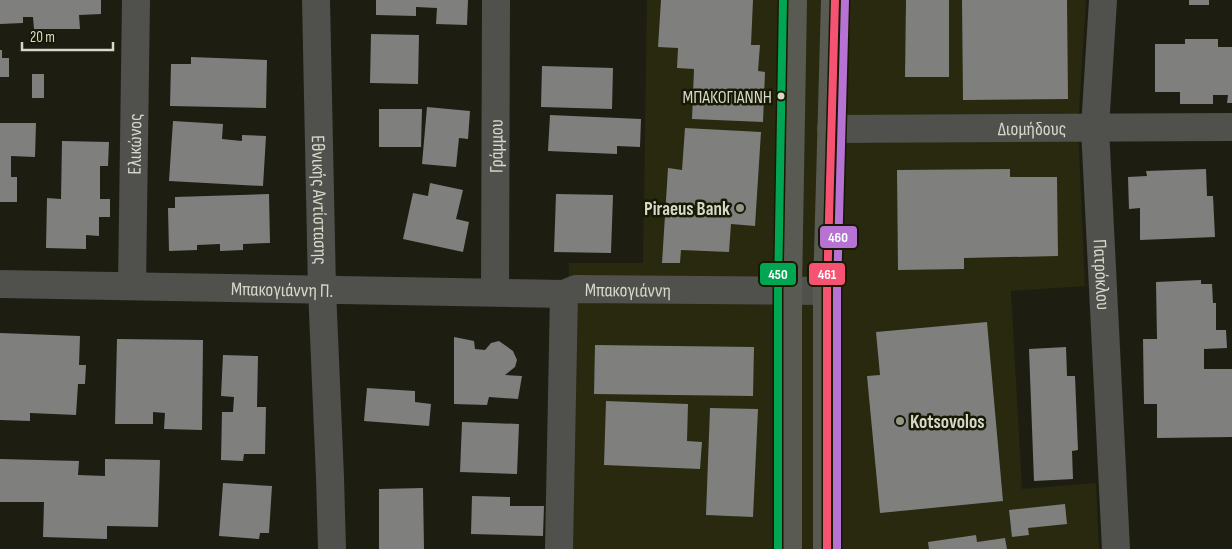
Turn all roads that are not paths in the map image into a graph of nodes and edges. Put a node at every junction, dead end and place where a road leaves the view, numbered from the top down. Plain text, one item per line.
1 (136, 0) edge
2 (316, 0) edge
3 (496, 0) edge
4 (793, 0) edge
5 (835, 0) edge
6 (1103, 0) edge
7 (1095, 128) junction
8 (1232, 128) edge
9 (831, 129) junction
10 (0, 284) edge
11 (132, 286) junction
12 (322, 290) junction
13 (827, 291) junction
14 (495, 292) junction
15 (564, 294) junction
16 (788, 297) junction
17 (332, 549) edge
18 (559, 549) edge
19 (788, 549) edge
20 (827, 549) edge
21 (1116, 549) edge

1 - 11 street, Ελικώνος
2 - 12 street, Εθνικής Αντίστασης
3 - 14 street, Γράμμου
4 - 16 main road
5 - 9 main road
6 - 7 street, Πατρόκλου
7 - 8 street, Διομήδους
7 - 9 street, Διομήδους
7 - 21 street, Πατρόκλου
9 - 13 main road
10 - 11 street, Μπακογιάννη Π.
11 - 12 street, Μπακογιάννη Π.
12 - 14 street, Μπακογιάννη Π.
12 - 17 street, Εθνικής Αντίστασης
13 - 16 street, Μπακογιάννη
13 - 20 main road
14 - 15 street, Μπακογιάννη Π.
15 - 16 street, Μπακογιάννη
15 - 18 street
16 - 19 main road

